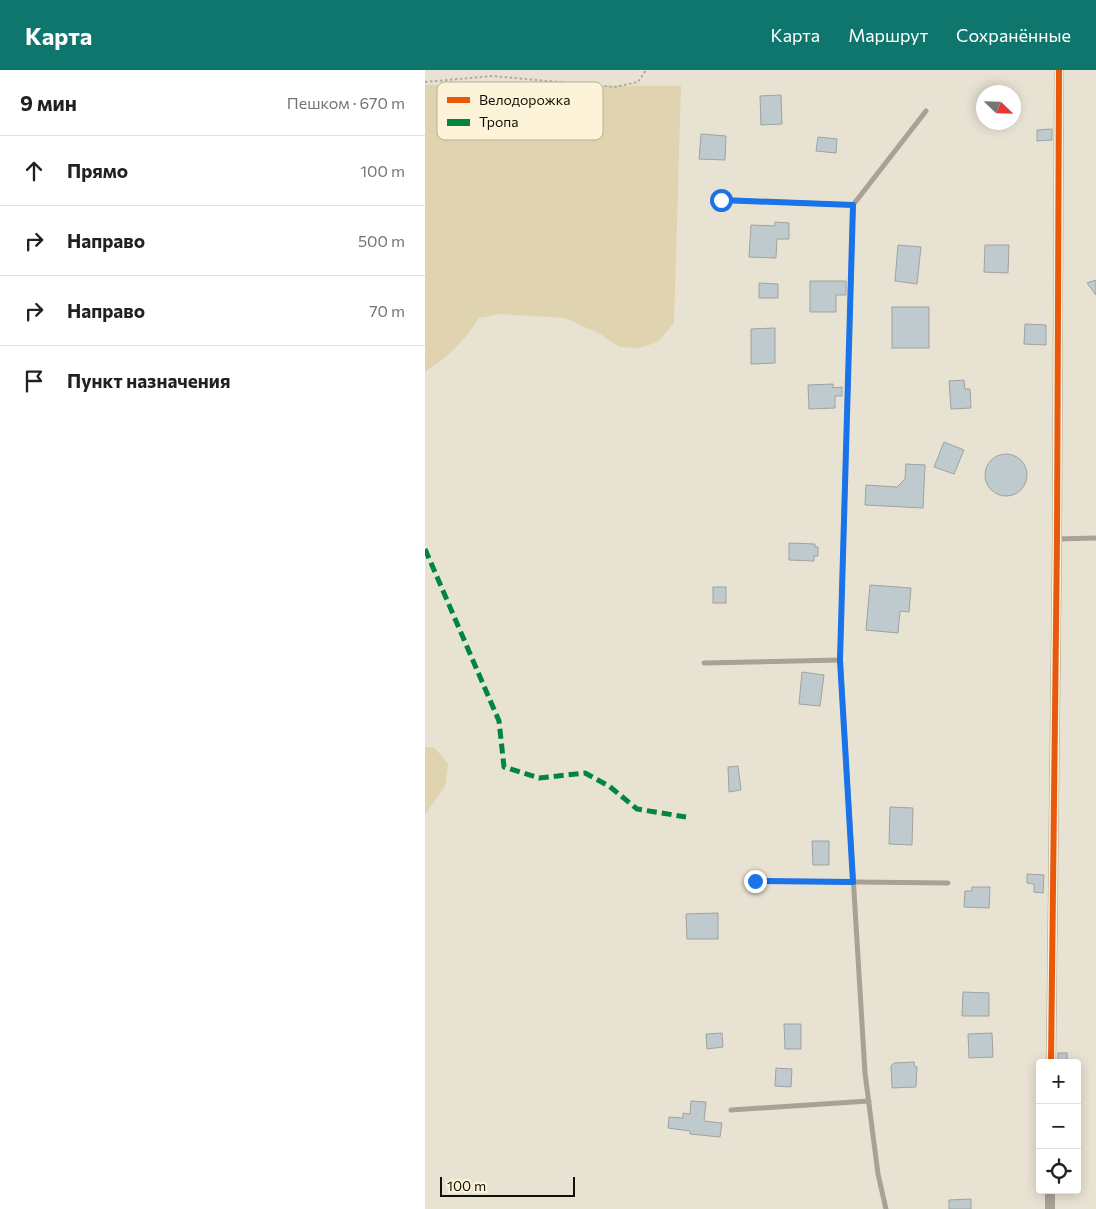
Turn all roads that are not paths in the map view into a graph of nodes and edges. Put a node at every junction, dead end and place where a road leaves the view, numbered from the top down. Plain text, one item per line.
1 (1059, 70) edge
2 (926, 112) dead end
3 (721, 200) dead end
4 (853, 205) junction
5 (1096, 538) edge
6 (1057, 539) junction
7 (840, 660) junction
8 (704, 663) dead end
9 (755, 881) dead end
10 (853, 882) junction
11 (948, 883) dead end
12 (1051, 1059) edge
13 (869, 1102) junction
14 (731, 1110) dead end
15 (1050, 1194) edge
16 (886, 1209) edge
17 (1050, 1209) edge

1 - 6 street
2 - 4 lane
3 - 4 lane
4 - 7 lane
5 - 6 lane
6 - 12 street
7 - 8 lane
7 - 10 lane
9 - 10 lane
10 - 11 lane
10 - 13 lane
13 - 14 lane
13 - 16 lane
15 - 17 street

